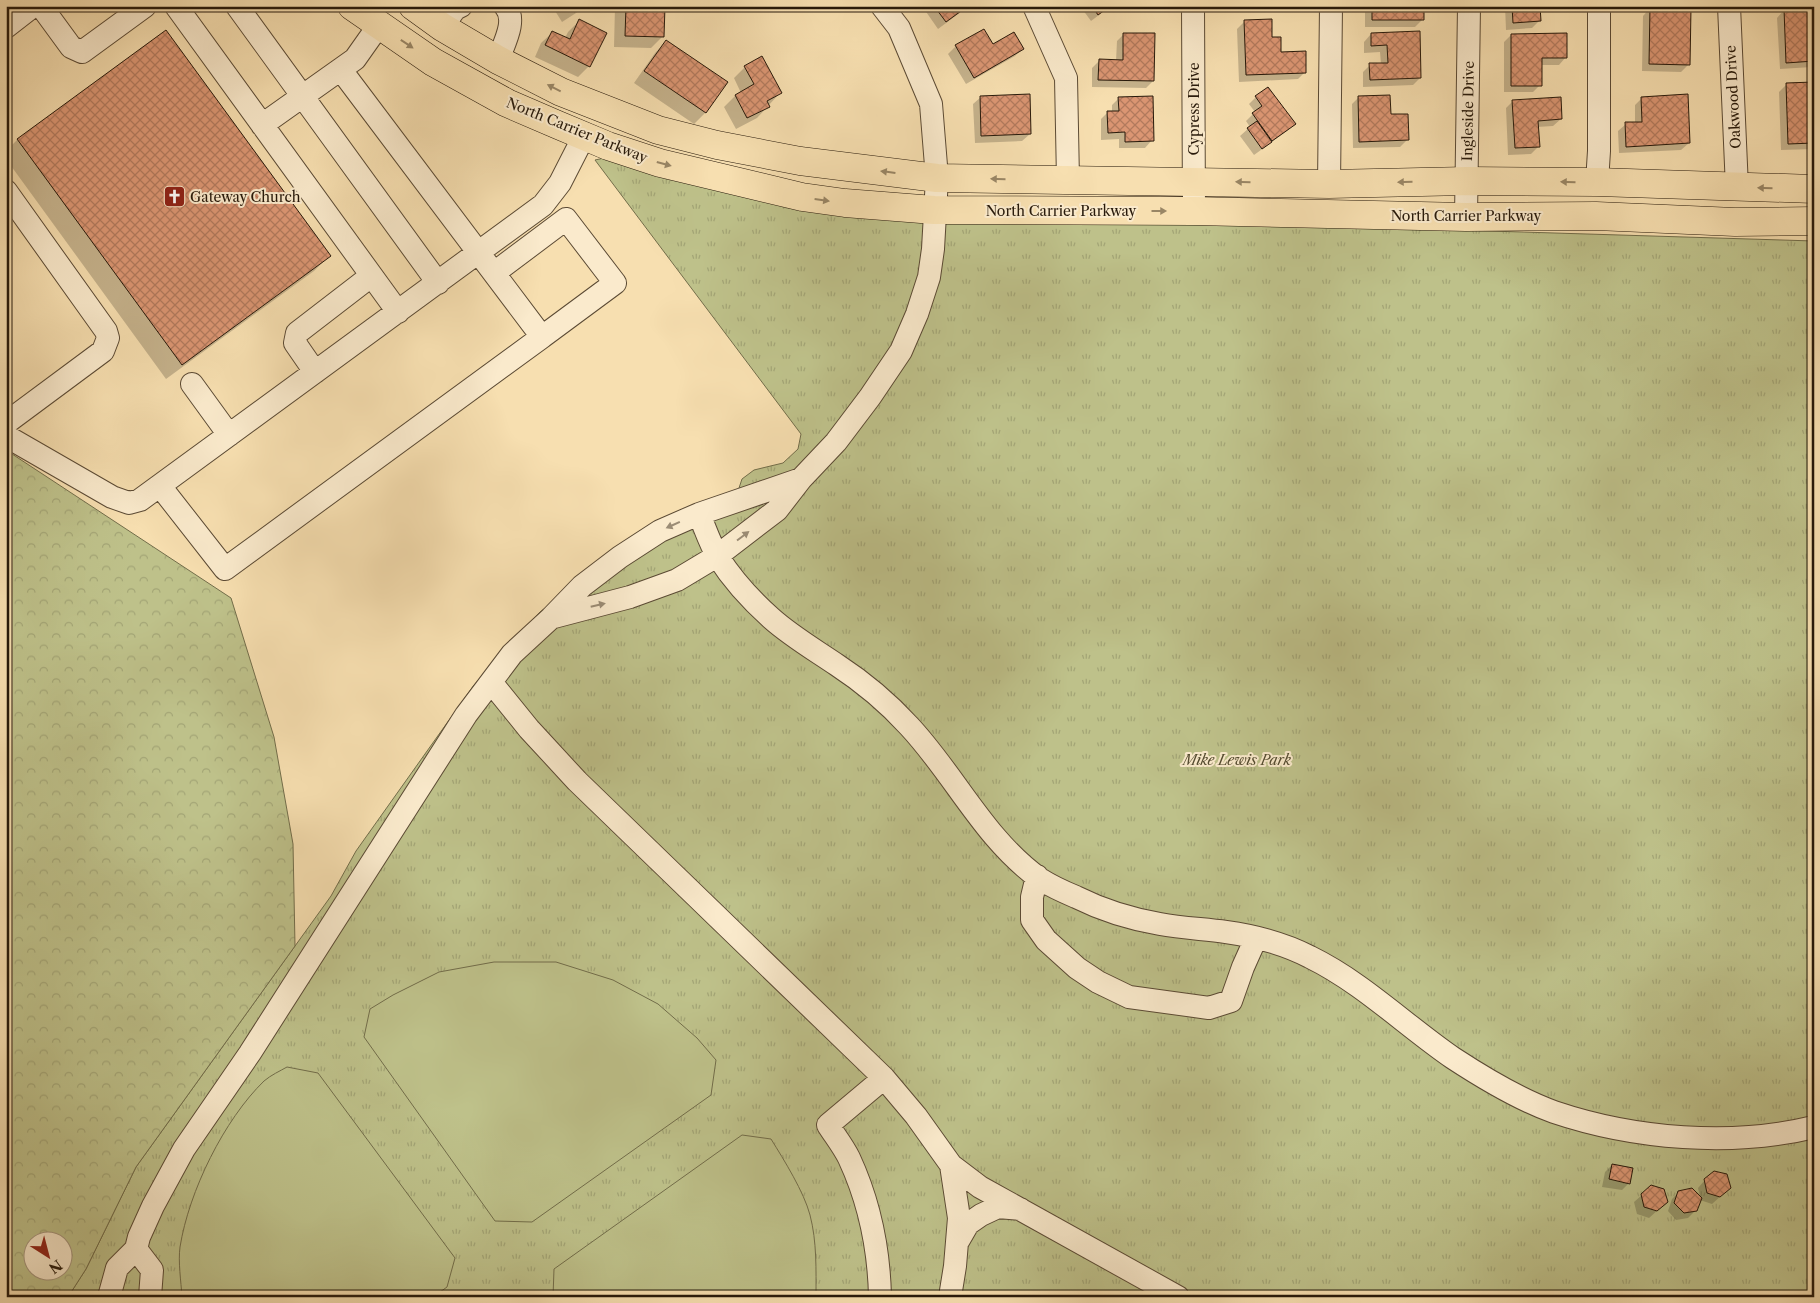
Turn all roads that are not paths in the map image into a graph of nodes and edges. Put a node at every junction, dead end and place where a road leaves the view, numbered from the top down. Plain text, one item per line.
1 (33, 6) edge
2 (41, 6) edge
3 (145, 6) edge
4 (176, 6) edge
5 (237, 6) edge
6 (352, 6) edge
7 (413, 6) edge
8 (461, 6) edge
9 (505, 6) edge
10 (882, 6) edge
11 (1034, 6) edge
12 (1193, 6) edge
13 (1331, 6) edge
14 (1469, 6) edge
15 (1599, 6) edge
16 (1729, 6) edge
17 (379, 25) junction
18 (6, 27) edge
19 (442, 27) junction
20 (498, 60) junction
21 (341, 70) junction
22 (302, 97) junction
23 (599, 107) junction
24 (262, 125) junction
25 (584, 136) junction
26 (937, 178) junction
27 (1068, 180) junction
28 (1467, 181) junction
29 (1194, 182) junction
30 (1597, 182) junction
31 (1329, 184) junction
32 (1737, 188) junction
33 (1814, 189) edge
34 (6, 191) edge
35 (934, 210) junction
36 (1194, 211) junction
37 (1466, 216) junction
38 (1814, 221) edge
39 (479, 253) junction
40 (494, 272) junction
41 (372, 276) junction
42 (438, 283) junction
43 (398, 312) junction
44 (542, 337) junction
45 (316, 372) junction
46 (192, 384) dead end
47 (6, 423) edge
48 (229, 435) junction
49 (6, 436) edge
50 (801, 479) junction
51 (160, 486) junction
52 (699, 514) junction
53 (717, 556) junction
54 (551, 618) junction
55 (491, 682) junction
56 (1037, 876) junction
57 (1256, 938) junction
58 (884, 1078) junction
59 (1814, 1127) edge
60 (951, 1165) junction
61 (1020, 1209) junction
62 (138, 1243) junction
63 (957, 1243) junction
64 (109, 1297) edge
65 (150, 1297) edge
66 (880, 1297) edge
67 (950, 1297) edge
68 (1178, 1297) edge

1 - 18 street
2 - 3 street
4 - 24 street
5 - 22 street
6 - 17 main road, North Carrier Parkway
7 - 19 main road
8 - 19 street
9 - 20 street
10 - 26 street
11 - 27 street
12 - 29 street, Cypress Drive
13 - 31 street
14 - 28 street, Ingleside Drive
15 - 30 street
16 - 32 street, Oakwood Drive
17 - 21 street
17 -> 25 main road, North Carrier Parkway
19 - 20 main road
23 -> 20 main road
21 - 22 street
21 - 39 street
22 - 24 street
22 - 42 street
23 - 25 main road
26 -> 23 main road
24 - 41 street
25 -> 35 main road, North Carrier Parkway
25 - 39 street
27 -> 26 main road
26 - 35 street
27 - 29 main road
30 -> 28 main road
28 -> 31 main road
28 - 37 street, Ingleside Drive
31 -> 29 main road
29 - 36 street, Cypress Drive
30 - 32 main road
33 -> 32 main road
34 - 47 street
35 -> 36 main road, North Carrier Parkway
35 - 50 street
36 - 37 main road, North Carrier Parkway
37 - 38 main road, North Carrier Parkway
39 - 40 street
39 - 42 street
40 - 44 street
40 - 44 street
41 - 43 street
41 - 45 street
42 - 43 street
43 - 45 street
44 - 51 street
45 - 48 street
46 - 48 street
48 - 51 street
49 - 51 street
50 - 52 street
53 -> 50 street
52 - 53 street
52 -> 54 street
54 -> 53 street
53 - 56 street
54 - 55 street
55 - 58 street
55 - 62 street
56 - 57 street
56 - 57 street
57 - 59 street
58 - 60 street
58 - 66 street
60 - 61 street
60 - 63 street
61 - 63 street
61 - 68 street
62 - 64 street
62 - 65 street
63 - 67 street

